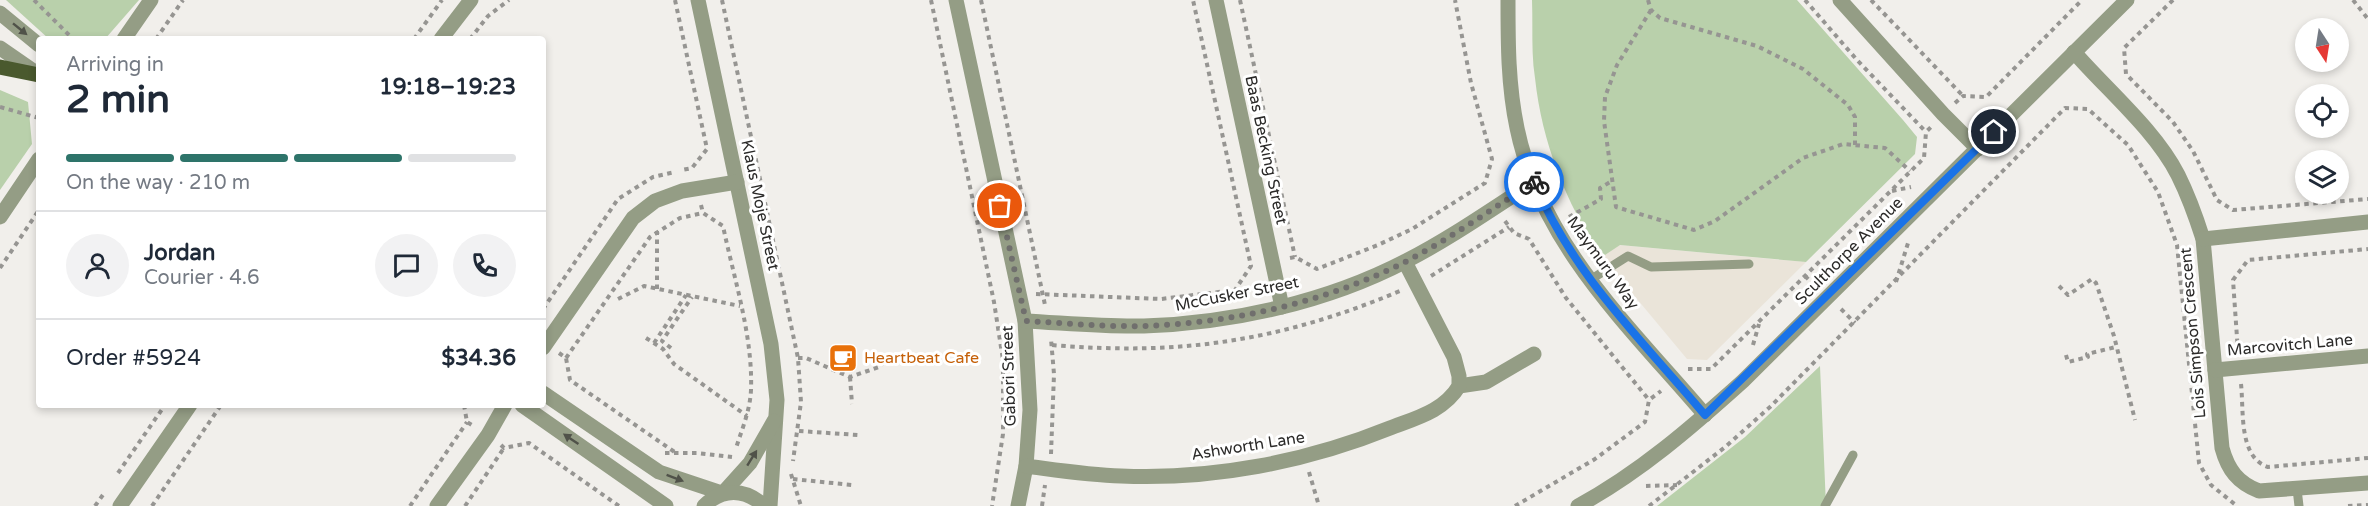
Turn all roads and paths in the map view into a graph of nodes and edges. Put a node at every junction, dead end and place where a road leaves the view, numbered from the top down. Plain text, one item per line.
1 (34, 0) edge
2 (151, 0) edge
3 (183, 0) edge
4 (442, 0) edge
5 (471, 0) edge
6 (509, 0) edge
7 (675, 0) edge
8 (698, 0) edge
9 (722, 0) edge
10 (931, 0) edge
11 (956, 0) edge
12 (981, 0) edge
13 (1193, 0) edge
14 (1216, 0) edge
15 (1240, 0) edge
16 (1455, 0) edge
17 (1508, 0) edge
18 (1648, 0) edge
19 (1805, 0) edge
20 (1840, 0) edge
21 (1871, 0) edge
22 (2082, 0) edge
23 (2127, 0) edge
24 (2173, 0) edge
25 (2353, 0) edge
26 (1652, 10) junction
27 (0, 13) edge
28 (2368, 19) edge
29 (70, 36) edge
30 (126, 36) edge
31 (158, 36) edge
32 (416, 36) edge
33 (443, 36) edge
34 (472, 36) edge
35 (36, 43) edge
36 (0, 48) edge
37 (2074, 52) junction
38 (0, 67) edge
39 (36, 73) edge
40 (36, 74) edge
41 (1963, 96) junction
42 (0, 107) edge
43 (1943, 114) junction
44 (36, 117) edge
45 (1926, 132) junction
46 (1855, 145) junction
47 (1978, 148) junction
48 (36, 163) edge
49 (692, 168) dead end
50 (1910, 171) junction
51 (737, 182) junction
52 (1534, 182) junction
53 (1612, 182) junction
54 (2368, 199) edge
55 (36, 214) edge
56 (0, 217) edge
57 (2368, 222) edge
58 (1553, 225) junction
59 (1509, 227) dead end
60 (657, 231) junction
61 (1529, 239) junction
62 (2203, 239) junction
63 (1405, 262) junction
64 (1749, 264) dead end
65 (0, 267) edge
66 (1590, 280) junction
67 (2059, 286) dead end
68 (657, 289) junction
69 (686, 295) junction
70 (692, 296) junction
71 (618, 299) dead end
72 (740, 306) junction
73 (1282, 307) junction
74 (1026, 321) junction
75 (646, 338) dead end
76 (546, 343) edge
77 (654, 343) junction
78 (1052, 345) dead end
79 (546, 347) edge
80 (2116, 347) junction
81 (671, 348) dead end
82 (1534, 354) dead end
83 (2066, 356) dead end
84 (2368, 356) edge
85 (798, 357) junction
86 (890, 357) dead end
87 (566, 358) junction
88 (2215, 370) junction
89 (850, 377) junction
90 (1675, 380) junction
91 (1459, 386) junction
92 (546, 395) edge
93 (1649, 400) junction
94 (852, 404) dead end
95 (163, 408) edge
96 (188, 408) edge
97 (219, 408) edge
98 (465, 408) edge
99 (503, 408) edge
100 (526, 408) edge
101 (1705, 415) junction
102 (747, 416) junction
103 (775, 418) junction
104 (2135, 420) dead end
105 (467, 422) junction
106 (799, 431) junction
107 (488, 435) junction
108 (858, 435) dead end
109 (504, 447) junction
110 (1853, 455) dead end
111 (1305, 457) junction
112 (1050, 458) dead end
113 (1026, 466) junction
114 (114, 478) dead end
115 (792, 478) junction
116 (2368, 483) edge
117 (852, 485) dead end
118 (108, 487) dead end
119 (2297, 489) junction
120 (723, 493) junction
121 (2368, 505) edge
122 (95, 506) edge
123 (120, 506) edge
124 (152, 506) edge
125 (410, 506) edge
126 (437, 506) edge
127 (465, 506) edge
128 (619, 506) edge
129 (666, 506) edge
130 (704, 506) edge
131 (764, 506) edge
132 (770, 506) edge
133 (801, 506) edge
134 (992, 506) edge
135 (1018, 506) edge
136 (1319, 506) edge
137 (1515, 506) edge
138 (1578, 506) edge
139 (1649, 506) edge
140 (1825, 506) edge
141 (2237, 506) edge
142 (2299, 506) edge
143 (2348, 506) edge

1 - 29 path
2 - 30 street
3 - 31 path
4 - 32 path
5 - 33 street
6 - 34 path
7 - 49 path
8 - 51 street, Klaus Moje Street
9 - 85 path
10 - 134 path
11 - 74 street, Gabori Street
12 - 13 path
14 - 73 street, Baas Becking Street
15 - 16 path
17 - 52 street, Maymuru Way
18 - 26 path
19 - 45 path
20 - 43 street
21 - 41 path
22 - 41 path
23 - 37 street, Sculthorpe Avenue
24 - 54 path
25 - 28 path
26 - 46 path
26 - 53 path
27 -> 35 street
36 - 39 street
37 - 47 street, Sculthorpe Avenue
37 - 62 street, Lois Simpson Crescent
38 - 40 main road
41 - 43 path
42 - 44 path
43 - 45 path
43 - 47 street
45 - 50 path
46 - 50 path
46 - 53 path
47 - 101 street, Sculthorpe Avenue
48 - 56 street
50 - 90 path
51 - 76 street
51 - 103 street, Klaus Moje Street
52 - 58 street, Maymuru Way
52 - 63 street, McCusker Street
53 - 58 path
55 - 65 path
57 - 62 street
58 - 61 path
58 - 66 street, Maymuru Way
59 - 61 path
60 - 68 path
60 - 72 path
60 - 87 path
61 - 93 path
62 - 88 street, Lois Simpson Crescent
63 - 73 street, McCusker Street
63 - 91 street
64 - 66 lane
66 - 90 street, Maymuru Way
67 - 80 path
68 - 69 path
68 - 71 path
69 - 70 path
69 - 77 path
70 - 72 path
70 - 81 path
72 - 102 path
73 - 74 street, McCusker Street
74 - 113 street, Gabori Street
75 - 77 path
77 - 102 path
78 - 112 path
79 - 87 path
80 - 83 path
80 - 104 path
82 - 91 street
84 - 88 street, Marcovitch Lane
85 - 89 path
85 - 106 path
86 - 89 path
87 - 102 path
88 - 119 street, Lois Simpson Crescent
89 - 94 path
90 - 93 path
90 - 101 street, Maymuru Way
91 - 111 street, Ashworth Lane
92 -> 120 street
93 - 137 path
95 - 114 path
96 - 123 street
97 - 124 path
98 - 105 path
99 - 107 street
129 -> 100 street
101 - 138 street, Sculthorpe Avenue
120 -> 103 street, Klaus Moje Street
103 - 132 street, Klaus Moje Street
105 - 107 path
105 - 125 path
106 - 108 path
106 - 115 path
107 - 109 path
107 - 126 street
109 - 127 path
109 - 128 path
110 - 140 lane
111 - 113 street, Ashworth Lane
111 - 136 path
113 - 135 street, Gabori Street
115 - 117 path
115 - 133 path
116 - 119 street, Lois Simpson Crescent
118 - 122 path
119 - 142 lane
120 - 130 street, Klaus Moje Street
120 - 131 street
121 - 143 path
139 - 141 path

